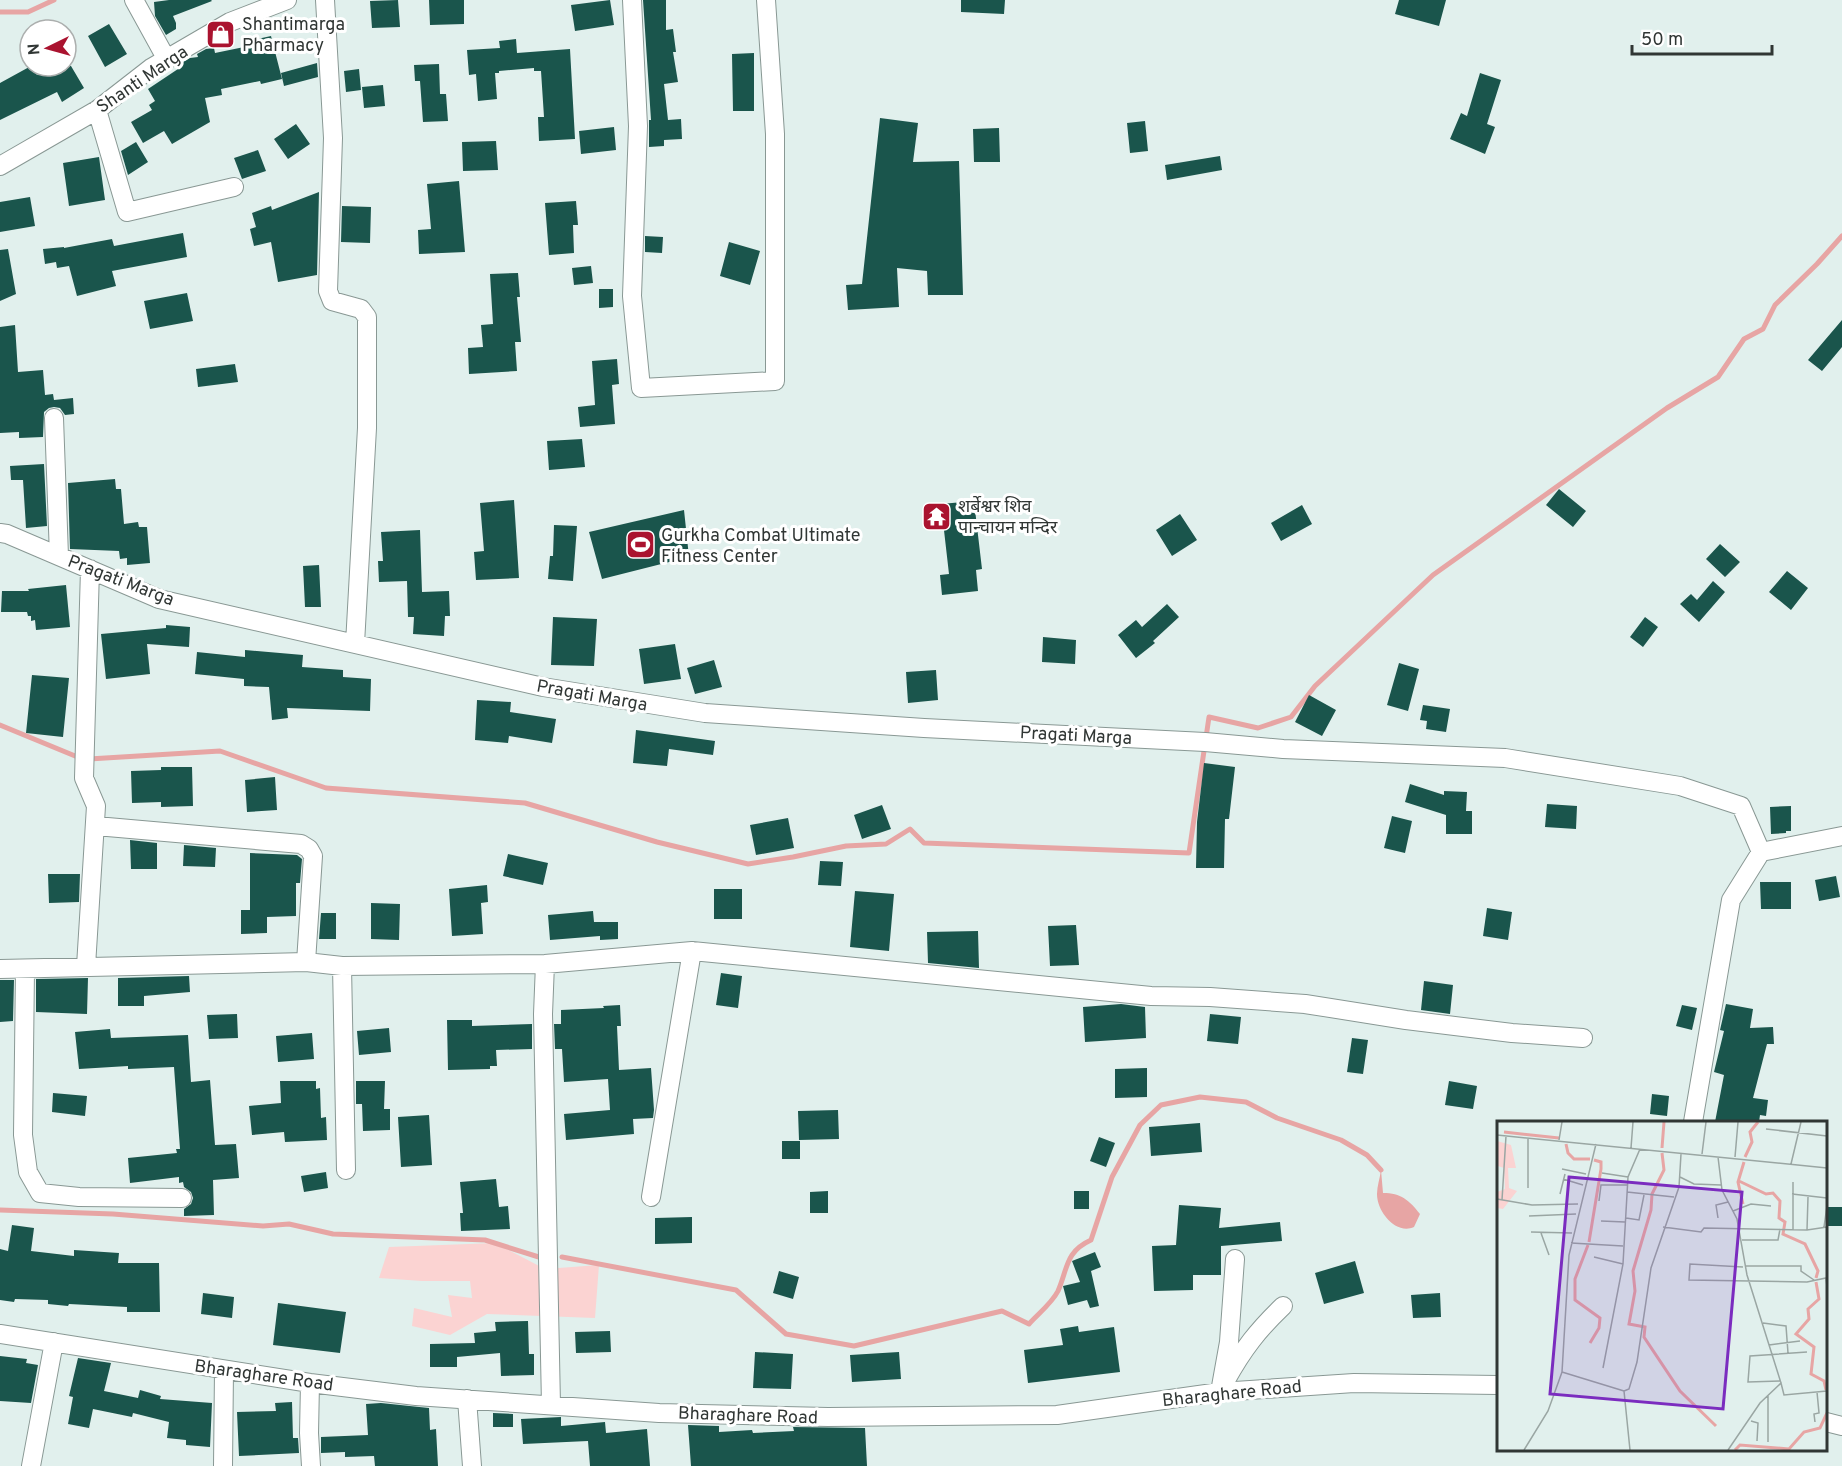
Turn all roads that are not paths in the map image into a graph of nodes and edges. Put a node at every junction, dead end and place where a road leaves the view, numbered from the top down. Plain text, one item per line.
1 (134, 0) edge
2 (288, 0) edge
3 (325, 0) edge
4 (632, 0) edge
5 (766, 0) edge
6 (167, 60) junction
7 (97, 110) junction
8 (0, 166) edge
9 (234, 187) dead end
10 (54, 418) dead end
11 (0, 533) edge
12 (59, 556) junction
13 (90, 569) junction
14 (355, 644) junction
15 (96, 826) junction
16 (1842, 836) edge
17 (1761, 852) junction
18 (692, 951) junction
19 (306, 962) junction
20 (545, 964) junction
21 (86, 966) junction
22 (342, 966) junction
23 (0, 969) edge
24 (25, 970) junction
25 (1583, 1038) dead end
26 (1693, 1121) edge
27 (346, 1170) dead end
28 (651, 1197) dead end
29 (182, 1198) dead end
30 (1235, 1259) dead end
31 (1283, 1306) dead end
32 (0, 1334) edge
33 (54, 1342) junction
34 (224, 1370) junction
35 (310, 1383) junction
36 (1497, 1385) edge
37 (1220, 1392) junction
38 (467, 1399) junction
39 (551, 1406) junction
40 (1827, 1422) edge
41 (1842, 1426) edge
42 (32, 1466) edge
43 (223, 1466) edge
44 (311, 1466) edge
45 (472, 1466) edge

1 - 6 street
2 - 6 street, Shanti Marga
3 - 14 street
4 - 5 street
6 - 7 street, Shanti Marga
7 - 8 street, Shanti Marga
7 - 9 street
10 - 12 street
11 - 12 street, Pragati Marga
12 - 13 street, Pragati Marga
13 - 14 street, Pragati Marga
13 - 15 street
14 - 17 street, Pragati Marga
15 - 19 street
15 - 21 street
16 - 17 street
17 - 26 street
18 - 20 street
18 - 25 street
18 - 28 street
19 - 21 street
19 - 22 street
20 - 22 street
20 - 39 street
21 - 24 street
22 - 27 street
23 - 24 street
24 - 29 street
30 - 37 street
31 - 37 street
32 - 33 street, Bharaghare Road
33 - 34 street, Bharaghare Road
33 - 42 street
34 - 35 street, Bharaghare Road
34 - 43 street
35 - 38 street, Bharaghare Road
35 - 44 street
36 - 37 street, Bharaghare Road
37 - 39 street, Bharaghare Road
38 - 39 street, Bharaghare Road
38 - 45 street
40 - 41 street

